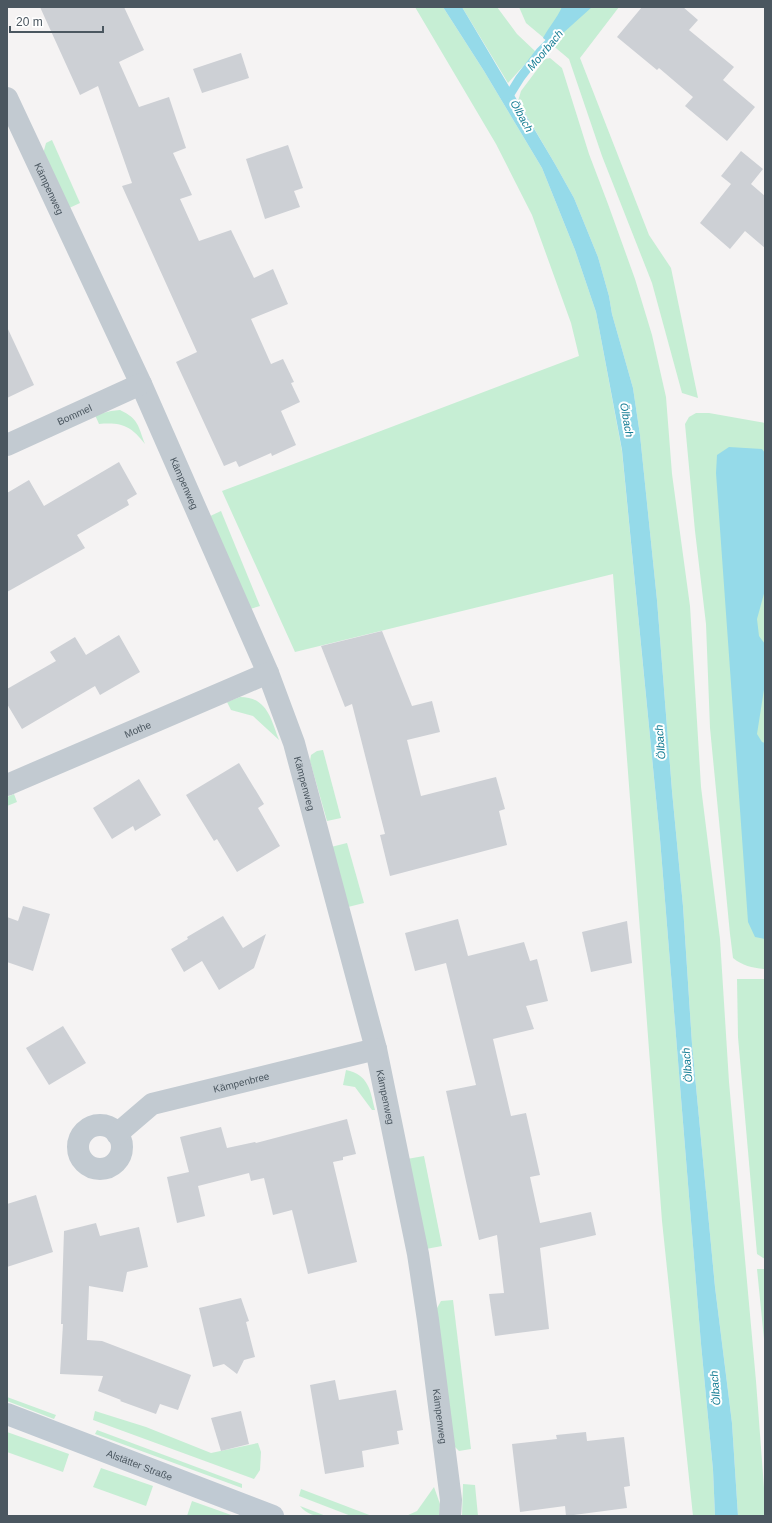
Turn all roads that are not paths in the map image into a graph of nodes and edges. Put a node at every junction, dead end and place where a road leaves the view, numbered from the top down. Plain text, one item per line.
1 (7, 98) edge
2 (141, 384) junction
3 (7, 445) edge
4 (268, 673) junction
5 (7, 785) edge
6 (376, 1049) junction
7 (117, 1134) dead end
8 (7, 1414) edge
9 (272, 1516) edge
10 (450, 1516) edge

1 - 2 street, Kämpenweg
2 - 3 street, Bommel
2 - 4 street, Kämpenweg
4 - 5 street, Mothe
4 - 6 street, Kämpenweg
6 - 7 street, Kämpenbree
6 - 10 street, Kämpenweg
8 - 9 street, Alstätter Straße

